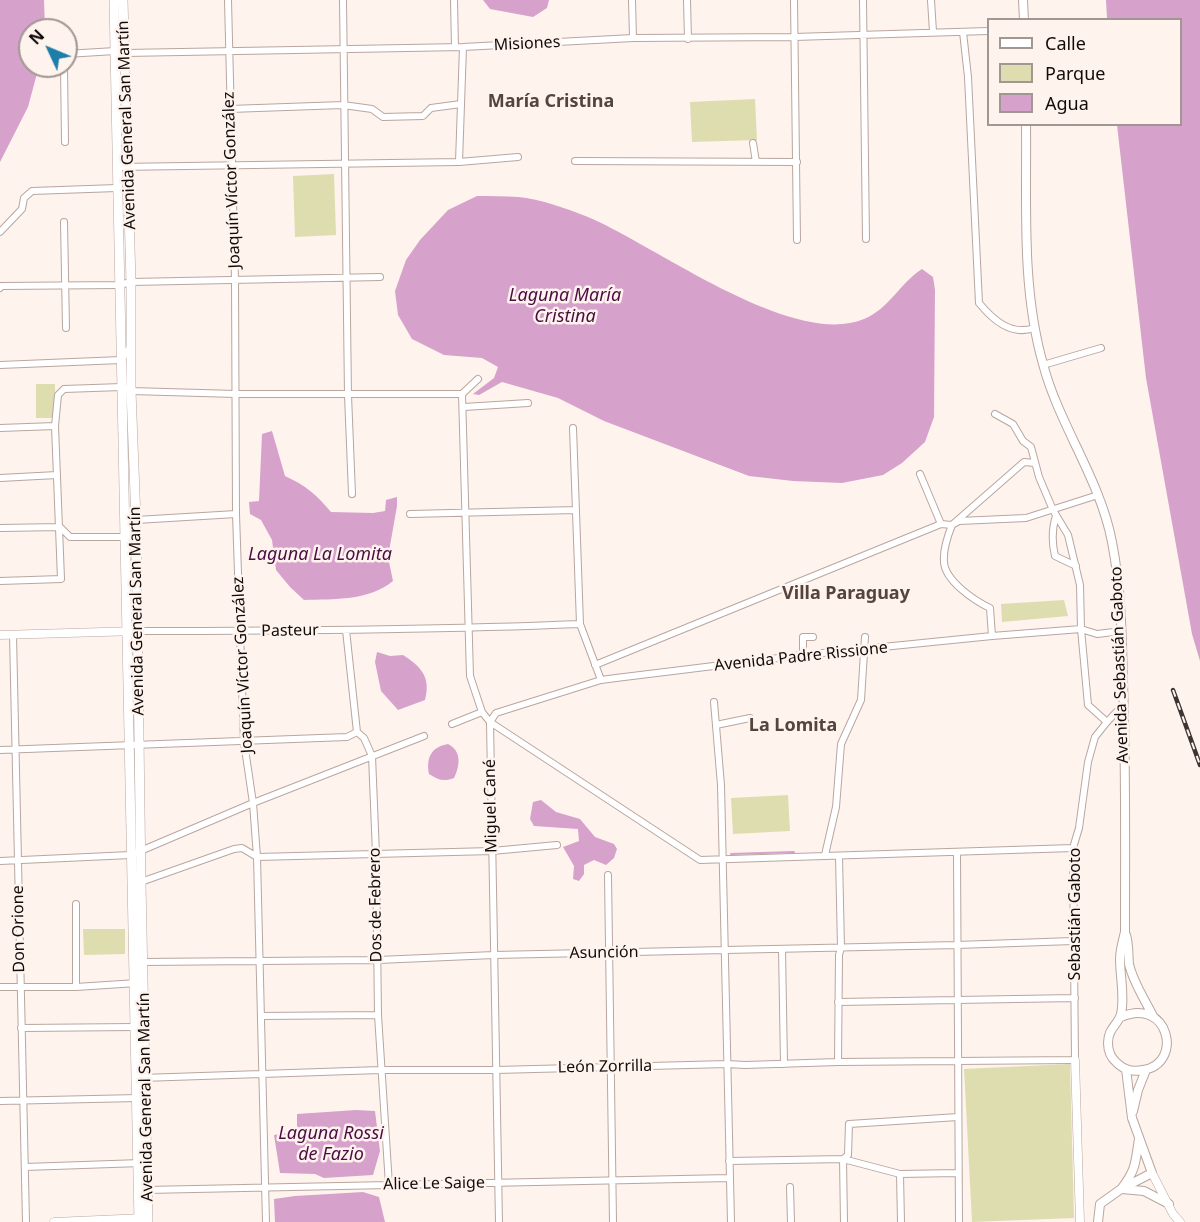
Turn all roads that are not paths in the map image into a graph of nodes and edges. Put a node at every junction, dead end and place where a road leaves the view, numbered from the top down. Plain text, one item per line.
1 (114, 0) edge
2 (123, 0) edge
3 (228, 0) edge
4 (343, 0) edge
5 (454, 0) edge
6 (633, 0) edge
7 (687, 0) edge
8 (794, 0) edge
9 (864, 0) edge
10 (931, 0) edge
11 (1023, 0) edge
12 (1024, 18) edge
13 (987, 31) edge
14 (933, 32) junction
15 (963, 32) junction
16 (865, 35) junction
17 (633, 38) junction
18 (794, 38) junction
19 (688, 39) junction
20 (454, 47) junction
21 (463, 47) junction
22 (228, 50) junction
23 (345, 50) junction
24 (119, 52) junction
25 (78, 54) edge
26 (64, 78) edge
27 (461, 104) junction
28 (343, 105) junction
29 (230, 108) junction
30 (1026, 126) edge
31 (65, 142) dead end
32 (753, 143) dead end
33 (518, 157) dead end
34 (575, 161) dead end
35 (459, 162) junction
36 (756, 162) junction
37 (796, 162) junction
38 (346, 164) junction
39 (231, 166) junction
40 (122, 167) junction
41 (117, 188) junction
42 (64, 222) dead end
43 (0, 232) edge
44 (866, 239) dead end
45 (797, 240) dead end
46 (380, 277) dead end
47 (346, 279) junction
48 (235, 280) junction
49 (131, 282) junction
50 (66, 284) junction
51 (119, 285) junction
52 (0, 288) edge
53 (66, 328) dead end
54 (1034, 328) junction
55 (131, 345) junction
56 (1101, 348) dead end
57 (121, 360) junction
58 (0, 365) edge
59 (1043, 365) junction
60 (478, 379) dead end
61 (122, 387) junction
62 (131, 391) junction
63 (236, 394) junction
64 (462, 394) junction
65 (348, 395) junction
66 (528, 404) dead end
67 (464, 407) junction
68 (995, 414) dead end
69 (55, 426) junction
70 (0, 428) edge
71 (573, 428) dead end
72 (1035, 463) junction
73 (920, 474) dead end
74 (57, 476) junction
75 (0, 478) edge
76 (352, 494) dead end
77 (1098, 495) junction
78 (576, 510) junction
79 (465, 512) junction
80 (1054, 513) junction
81 (236, 514) junction
82 (410, 514) dead end
83 (136, 520) junction
84 (941, 524) junction
85 (952, 525) junction
86 (60, 527) junction
87 (0, 528) edge
88 (125, 537) junction
89 (1076, 566) junction
90 (0, 581) edge
91 (580, 624) junction
92 (467, 628) junction
93 (1081, 629) junction
94 (346, 630) junction
95 (127, 631) junction
96 (137, 631) junction
97 (240, 632) junction
98 (1122, 632) junction
99 (14, 635) junction
100 (0, 636) edge
101 (992, 636) junction
102 (813, 637) dead end
103 (866, 637) dead end
104 (866, 650) junction
105 (803, 655) junction
106 (595, 665) junction
107 (601, 680) junction
108 (714, 702) dead end
109 (1124, 705) junction
110 (482, 712) junction
111 (750, 718) dead end
112 (490, 722) junction
113 (1107, 722) junction
114 (452, 724) dead end
115 (716, 725) junction
116 (357, 732) junction
117 (424, 736) dead end
118 (244, 742) junction
119 (134, 746) junction
120 (0, 750) edge
121 (17, 750) junction
122 (372, 756) junction
123 (253, 803) junction
124 (557, 845) dead end
125 (1073, 848) junction
126 (141, 850) junction
127 (492, 851) junction
128 (957, 853) junction
129 (376, 854) junction
130 (131, 855) junction
131 (825, 855) junction
132 (840, 856) junction
133 (257, 857) junction
134 (722, 859) junction
135 (18, 860) junction
136 (0, 861) edge
137 (608, 875) dead end
138 (136, 883) junction
139 (76, 904) dead end
140 (1125, 932) junction
141 (1074, 941) junction
142 (957, 945) junction
143 (841, 948) junction
144 (782, 949) junction
145 (725, 950) junction
146 (608, 953) junction
147 (494, 955) junction
148 (378, 960) junction
149 (260, 961) junction
150 (139, 962) junction
151 (139, 983) junction
152 (0, 987) edge
153 (20, 987) junction
154 (75, 987) junction
155 (1075, 998) junction
156 (957, 1001) junction
157 (838, 1002) junction
158 (261, 1016) junction
159 (378, 1016) junction
160 (1153, 1016) junction
161 (1121, 1017) junction
162 (135, 1027) junction
163 (21, 1028) junction
164 (957, 1060) junction
165 (1075, 1060) junction
166 (838, 1062) junction
167 (727, 1064) junction
168 (784, 1064) junction
169 (610, 1067) junction
170 (1126, 1069) junction
171 (380, 1070) junction
172 (496, 1070) junction
173 (1146, 1070) junction
174 (261, 1075) junction
175 (140, 1078) junction
176 (140, 1098) junction
177 (0, 1101) edge
178 (22, 1101) junction
179 (958, 1117) junction
180 (1132, 1118) junction
181 (1139, 1138) junction
182 (843, 1159) junction
183 (729, 1161) junction
184 (143, 1163) junction
185 (25, 1167) junction
186 (958, 1173) junction
187 (1152, 1173) junction
188 (900, 1174) junction
189 (730, 1178) junction
190 (612, 1181) junction
191 (498, 1182) junction
192 (389, 1185) junction
193 (790, 1187) dead end
194 (265, 1188) junction
195 (1121, 1189) junction
196 (143, 1190) junction
197 (1169, 1204) junction
198 (144, 1220) edge
199 (26, 1222) edge
200 (54, 1222) edge
201 (266, 1222) edge
202 (499, 1222) edge
203 (613, 1222) edge
204 (730, 1222) edge
205 (791, 1222) edge
206 (844, 1222) edge
207 (901, 1222) edge
208 (959, 1222) edge
209 (1080, 1222) edge
210 (1098, 1222) edge
211 (1180, 1222) edge

1 - 24 main road, Avenida General San Martín
2 - 24 main road, Avenida General San Martín
3 - 22 street, Joaquín Víctor González
4 - 23 street
5 - 20 street
6 - 17 street
7 - 19 street
8 - 18 street
9 - 16 street
10 - 14 street
11 - 12 main road
13 - 15 street, Misiones
14 - 15 street, Misiones
14 - 16 street, Misiones
15 - 54 street
16 - 18 street, Misiones
16 - 44 street
17 - 19 street, Misiones
17 - 21 street, Misiones
18 - 19 street, Misiones
18 - 37 street
20 - 21 street, Misiones
20 - 23 street, Misiones
21 - 27 street
22 - 23 street, Misiones
22 - 24 street, Misiones
22 - 29 street, Joaquín Víctor González
23 - 28 street
24 - 25 street, Misiones
24 - 40 main road, Avenida General San Martín
26 - 31 street
27 - 28 street
27 - 35 street
28 - 29 street
28 - 38 street
29 - 39 street, Joaquín Víctor González
30 - 54 main road, Avenida Sebastián Gaboto
32 - 36 street
33 - 35 street
34 - 36 street
35 - 38 street
36 - 37 street
37 - 45 street
38 - 39 street
38 - 47 street
39 - 40 street
39 - 48 street, Joaquín Víctor González
40 - 41 main road, Avenida General San Martín
40 - 49 main road, Avenida General San Martín
41 - 43 street
41 - 51 main road, Avenida General San Martín
42 - 50 street
46 - 47 street
47 - 48 street
47 - 65 street
48 - 49 street
48 - 63 street, Joaquín Víctor González
49 - 51 street
49 - 55 main road, Avenida General San Martín
50 - 51 street
50 - 52 street
50 - 53 street
51 - 57 main road, Avenida General San Martín
54 - 59 main road, Avenida Sebastián Gaboto
55 - 57 street
55 - 62 main road, Avenida General San Martín
56 - 59 street
57 - 58 street
57 - 61 main road, Avenida General San Martín
59 - 77 main road, Avenida Sebastián Gaboto
60 - 64 street
61 - 62 street
61 - 69 street
61 - 88 main road, Avenida General San Martín
62 - 63 street
62 - 83 main road, Avenida General San Martín
63 - 65 street
63 - 81 street, Joaquín Víctor González
64 - 65 street
64 - 67 street
65 - 76 street
66 - 67 street
67 - 79 street
68 - 72 street
69 - 70 street
69 - 74 street
71 - 78 street
72 - 80 street
72 - 85 street
73 - 84 street
74 - 75 street
74 - 86 street
77 - 80 street
77 - 98 main road, Avenida Sebastián Gaboto
78 - 79 street
78 - 91 street
79 - 82 street
79 - 92 street
80 - 85 street
80 - 89 street
80 - 89 street
81 - 83 street
81 - 97 street, Joaquín Víctor González
83 - 88 street
83 - 96 main road, Avenida General San Martín
84 - 85 street
84 - 106 street
85 - 101 street
86 - 87 street
86 - 88 street
86 - 90 street
88 - 95 main road, Avenida General San Martín
89 - 93 street
91 - 92 street, Pasteur
91 - 106 street
92 - 94 street, Pasteur
92 - 110 street
93 - 98 street, Avenida Padre Rissione
93 - 101 street, Avenida Padre Rissione
93 - 113 street
94 - 97 street, Pasteur
94 - 116 street, Dos de Febrero
95 - 96 street, Pasteur
95 - 99 street, Pasteur
95 - 119 main road, Avenida General San Martín
96 - 97 street, Pasteur
96 - 119 main road, Avenida General San Martín
97 - 118 street, Joaquín Víctor González
98 - 109 main road, Avenida Sebastián Gaboto
99 - 100 street, Pasteur
99 - 121 street, Don Orione
101 - 104 street, Avenida Padre Rissione
102 - 105 street
103 - 104 street
104 - 105 street, Avenida Padre Rissione
104 - 131 street
105 - 107 street, Avenida Padre Rissione
106 - 107 street
107 - 112 street, Avenida Padre Rissione
108 - 115 street
109 - 113 street, Sebastián Gaboto
109 - 140 main road, Avenida Sebastián Gaboto
110 - 112 street
110 - 114 street
111 - 115 street
112 - 127 street, Miguel Cané
112 - 134 street
113 - 125 street, Sebastián Gaboto
115 - 134 street
116 - 118 street
116 - 122 street, Dos de Febrero
117 - 122 street
118 - 119 street
118 - 123 street, Joaquín Víctor González
119 - 121 street
119 - 126 main road, Avenida General San Martín
119 - 130 main road, Avenida General San Martín
120 - 121 street
121 - 135 street, Don Orione
122 - 123 street
122 - 129 street, Dos de Febrero
123 - 126 street
123 - 133 street, Joaquín Víctor González
124 - 127 street
125 - 128 street
125 - 141 street, Sebastián Gaboto
126 - 130 street
126 - 138 main road, Avenida General San Martín
127 - 129 street
127 - 147 street, Miguel Cané
128 - 132 street
128 - 142 street
129 - 133 street
129 - 148 street, Dos de Febrero
130 - 135 street
130 - 138 main road, Avenida General San Martín
131 - 132 street
131 - 134 street
132 - 143 street
133 - 138 street
133 - 149 street, Joaquín Víctor González
134 - 145 street
135 - 136 street
135 - 153 street, Don Orione
137 - 146 street
138 - 150 main road, Avenida General San Martín
139 - 154 street
140 - 160 main road, Avenida Sebastián Gaboto
140 - 161 main road, Avenida Sebastián Gaboto
141 - 142 street, Asunción
141 - 155 street, Sebastián Gaboto
142 - 143 street, Asunción
142 - 156 street
143 - 144 street, Asunción
143 - 157 street
144 - 145 street, Asunción
144 - 168 street
145 - 146 street, Asunción
145 - 167 street
146 - 147 street, Asunción
146 - 169 street
147 - 148 street, Asunción
147 - 172 street, Miguel Cané
148 - 149 street, Asunción
148 - 159 street, Dos de Febrero
149 - 150 street, Asunción
149 - 158 street, Joaquín Víctor González
150 - 151 main road, Avenida General San Martín
151 - 154 street
151 - 162 main road, Avenida General San Martín
151 - 175 main road, Avenida General San Martín
152 - 153 street
153 - 154 street
153 - 163 street, Don Orione
155 - 156 street
155 - 165 street, Sebastián Gaboto
156 - 157 street
156 - 164 street
157 - 166 street
158 - 159 street
158 - 174 street, Joaquín Víctor González
159 - 171 street, Dos de Febrero
160 - 161 main road
160 - 173 main road, Avenida Sebastián Gaboto
161 - 170 main road, Avenida Sebastián Gaboto
162 - 163 street
162 - 175 main road, Avenida General San Martín
163 - 178 street, Don Orione
164 - 165 street, León Zorrilla
164 - 166 street, León Zorrilla
164 - 179 street
165 - 209 street
166 - 168 street, León Zorrilla
167 - 168 street, León Zorrilla
167 - 169 street, León Zorrilla
167 - 183 street
169 - 172 street, León Zorrilla
169 - 190 street
170 - 173 main road
170 - 180 main road
171 - 172 street, León Zorrilla
171 - 174 street, León Zorrilla
171 - 192 street, Dos de Febrero
172 - 191 street, Miguel Cané
173 - 180 main road, Avenida Sebastián Gaboto
174 - 175 street, León Zorrilla
174 - 194 street, Joaquín Víctor González
175 - 176 main road, Avenida General San Martín
176 - 178 street
176 - 184 main road, Avenida General San Martín
177 - 178 street
178 - 185 street, Don Orione
179 - 182 street
179 - 186 street
180 - 181 main road
181 - 187 main road
181 - 195 main road
182 - 183 street
182 - 188 street
182 - 206 street
183 - 189 street
184 - 185 street
184 - 196 main road, Avenida General San Martín
185 - 199 street, Don Orione
186 - 188 street
186 - 208 street
187 - 195 main road
187 - 197 street
188 - 207 street
189 - 190 street, Alice Le Saige
189 - 204 street
190 - 191 street, Alice Le Saige
190 - 203 street
191 - 192 street, Alice Le Saige
191 - 202 street, Miguel Cané
192 - 194 street, Alice Le Saige
193 - 205 street
194 - 196 street, Alice Le Saige
194 - 201 street, Joaquín Víctor González
195 - 197 main road
195 - 210 main road
196 - 198 main road, Avenida General San Martín
197 - 211 street
198 - 200 street

